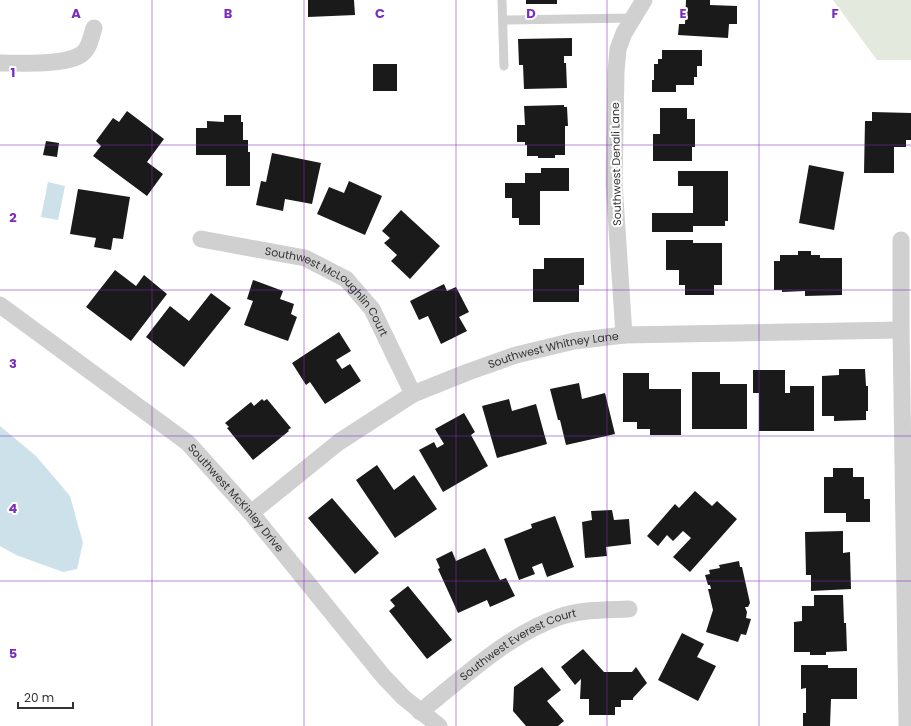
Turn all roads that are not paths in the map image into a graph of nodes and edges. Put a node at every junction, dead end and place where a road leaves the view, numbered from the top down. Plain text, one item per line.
1 (502, 0) edge
2 (644, 0) edge
3 (633, 18) junction
4 (503, 20) junction
5 (94, 28) dead end
6 (0, 63) edge
7 (504, 66) dead end
8 (201, 238) dead end
9 (901, 240) dead end
10 (0, 305) edge
11 (901, 330) junction
12 (624, 334) junction
13 (413, 394) junction
14 (251, 513) junction
15 (629, 609) dead end
16 (420, 712) junction
17 (439, 726) edge
18 (907, 726) edge

1 - 4 lane
2 - 3 street, Southwest Denali Lane
3 - 4 lane
3 - 12 street, Southwest Denali Lane
4 - 7 lane
5 - 6 street
8 - 13 street, Southwest McLoughlin Court
9 - 11 street
10 - 14 street, Southwest McKinley Drive
11 - 12 street, Southwest Whitney Lane
11 - 18 street
12 - 13 street, Southwest Whitney Lane
13 - 14 street, Southwest Whitney Lane
14 - 16 street, Southwest McKinley Drive
15 - 16 street, Southwest Everest Court
16 - 17 street, Southwest McKinley Drive

